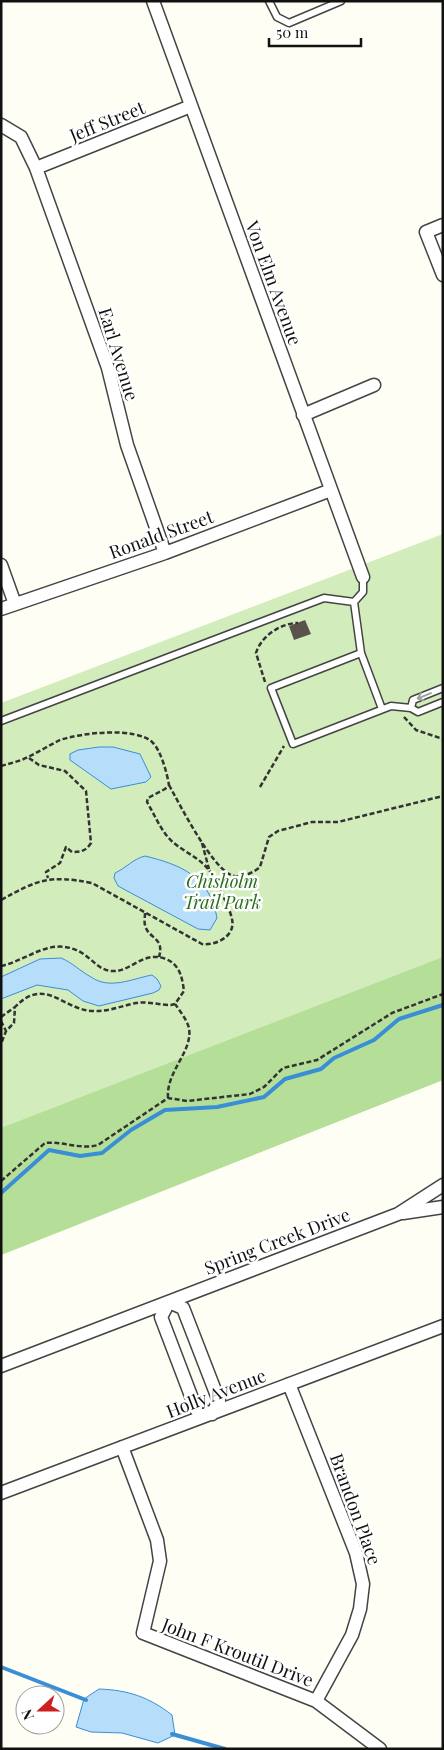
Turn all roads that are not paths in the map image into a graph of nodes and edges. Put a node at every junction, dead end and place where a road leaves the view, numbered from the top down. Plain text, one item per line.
1 (152, 1) edge
2 (269, 1) edge
3 (341, 1) edge
4 (191, 106) junction
5 (1, 126) edge
6 (36, 168) junction
7 (443, 226) edge
8 (443, 275) edge
9 (374, 386) dead end
10 (304, 415) junction
11 (331, 490) junction
12 (164, 552) junction
13 (1, 565) edge
14 (363, 577) joint
15 (354, 602) junction
16 (16, 604) junction
17 (1, 609) edge
18 (361, 653) junction
19 (443, 688) edge
20 (443, 702) edge
21 (411, 708) junction
22 (382, 709) junction
23 (1, 721) edge
24 (443, 1185) edge
25 (443, 1207) edge
26 (398, 1214) junction
27 (169, 1302) junction
28 (443, 1326) edge
29 (1, 1366) edge
30 (290, 1384) junction
31 (212, 1414) junction
32 (122, 1447) junction
33 (1, 1493) edge
34 (316, 1701) junction
35 (380, 1749) edge

1 - 4 street, Von Elm Avenue
2 - 3 lane
4 - 6 street, Jeff Street
4 - 10 street, Von Elm Avenue
5 - 6 street, Earl Avenue
6 - 12 street, Earl Avenue
7 - 8 street
9 - 10 street
10 - 11 street, Von Elm Avenue
11 - 12 street, Ronald Street
11 - 14 street, Von Elm Avenue
12 - 16 street, Ronald Street
13 - 16 street
14 - 15 lane
15 - 18 lane
15 - 23 lane
16 - 17 street, Ronald Street
18 - 22 lane
18 - 22 lane
19 -> 21 lane
20 - 21 lane
21 - 22 lane
24 - 26 street, Spring Creek Drive
25 - 26 street, Spring Creek Drive
26 - 27 street, Spring Creek Drive
27 - 29 street, Spring Creek Drive
27 - 31 street
27 - 31 street
28 - 30 street, Holly Avenue
30 - 31 street, Holly Avenue
30 - 34 street, Brandon Place
31 - 32 street, Holly Avenue
32 - 33 street, Holly Avenue
32 - 34 street, John F Kroutil Drive
34 - 35 street, John F Kroutil Drive

